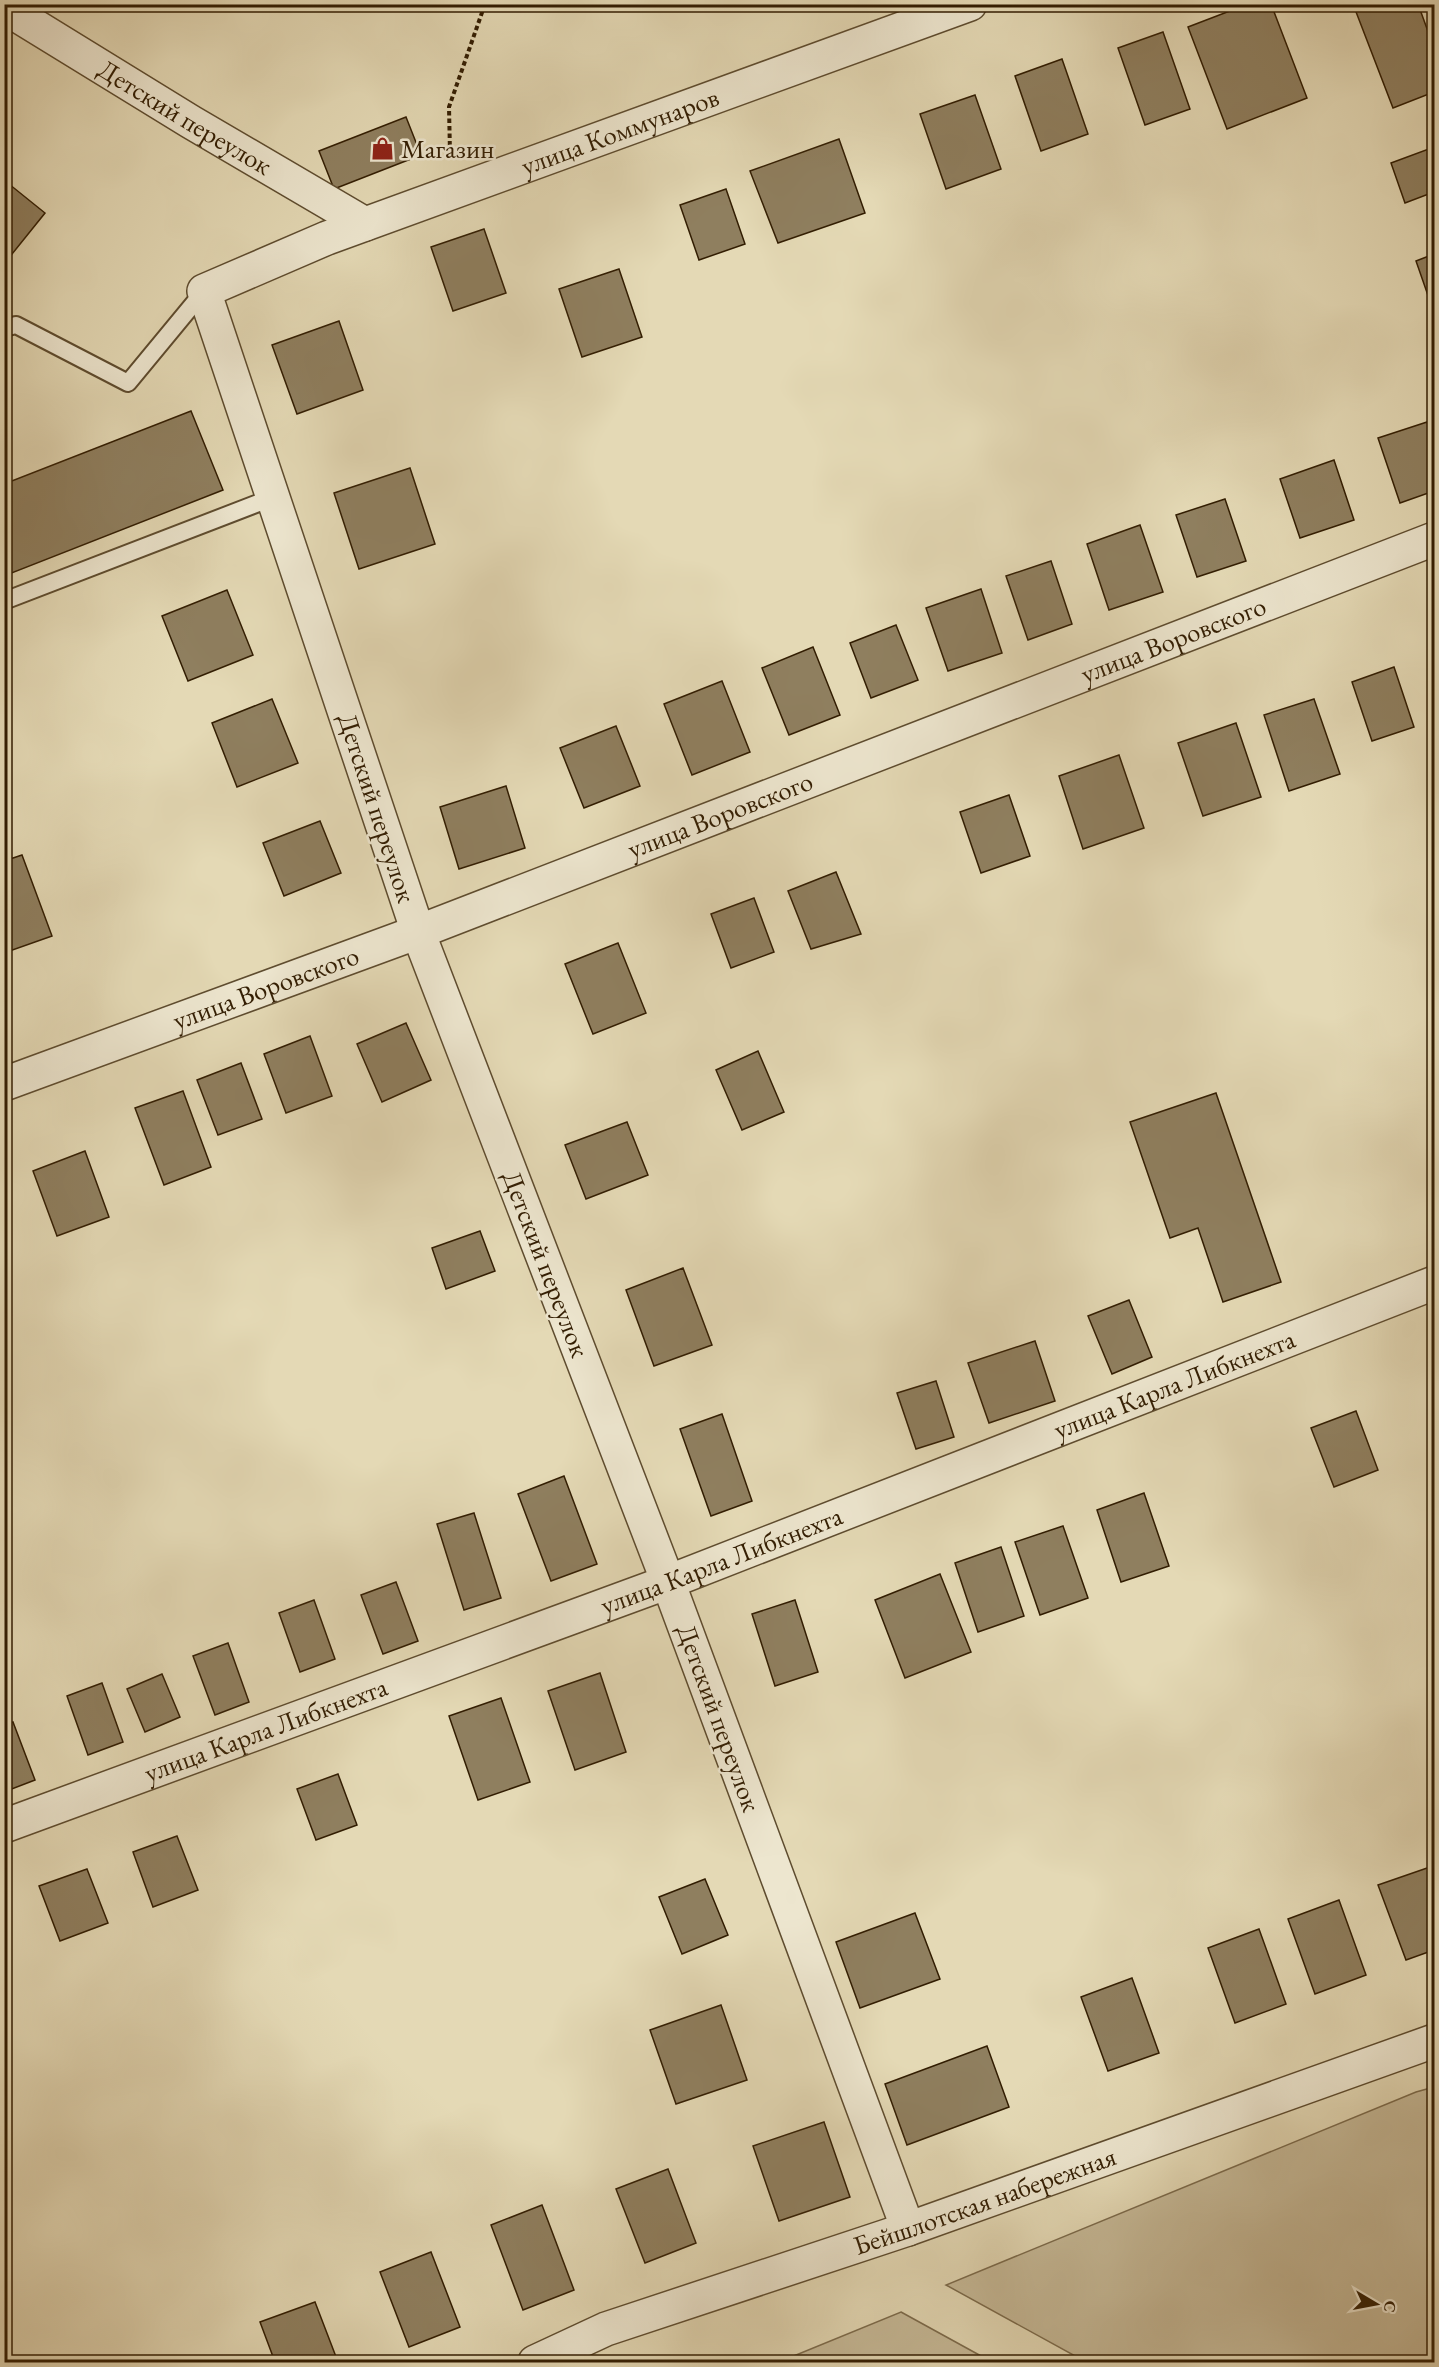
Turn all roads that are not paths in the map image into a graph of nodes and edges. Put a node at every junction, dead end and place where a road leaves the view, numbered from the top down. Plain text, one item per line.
1 (970, 4) edge
2 (4, 7) edge
3 (365, 224) junction
4 (204, 291) junction
5 (4, 328) edge
6 (274, 497) junction
7 (1434, 539) edge
8 (4, 601) edge
9 (418, 932) junction
10 (4, 1084) edge
11 (1434, 1283) edge
12 (668, 1582) junction
13 (4, 1826) edge
14 (1434, 2041) edge
15 (908, 2229) junction
16 (535, 2362) edge

1 - 3 street, улица Коммунаров
2 - 3 street, Детский переулок
3 - 4 street, улица Коммунаров
4 - 5 lane
4 - 6 street, Детский переулок
6 - 8 lane
6 - 9 street, Детский переулок
7 - 9 street, улица Воровского
9 - 10 street, улица Воровского
9 - 12 street, Детский переулок
11 - 12 street, улица Карла Либкнехта
12 - 13 street, улица Карла Либкнехта
12 - 15 street, Детский переулок
14 - 15 street, Бейшлотская набережная
15 - 16 street, Бейшлотская набережная

